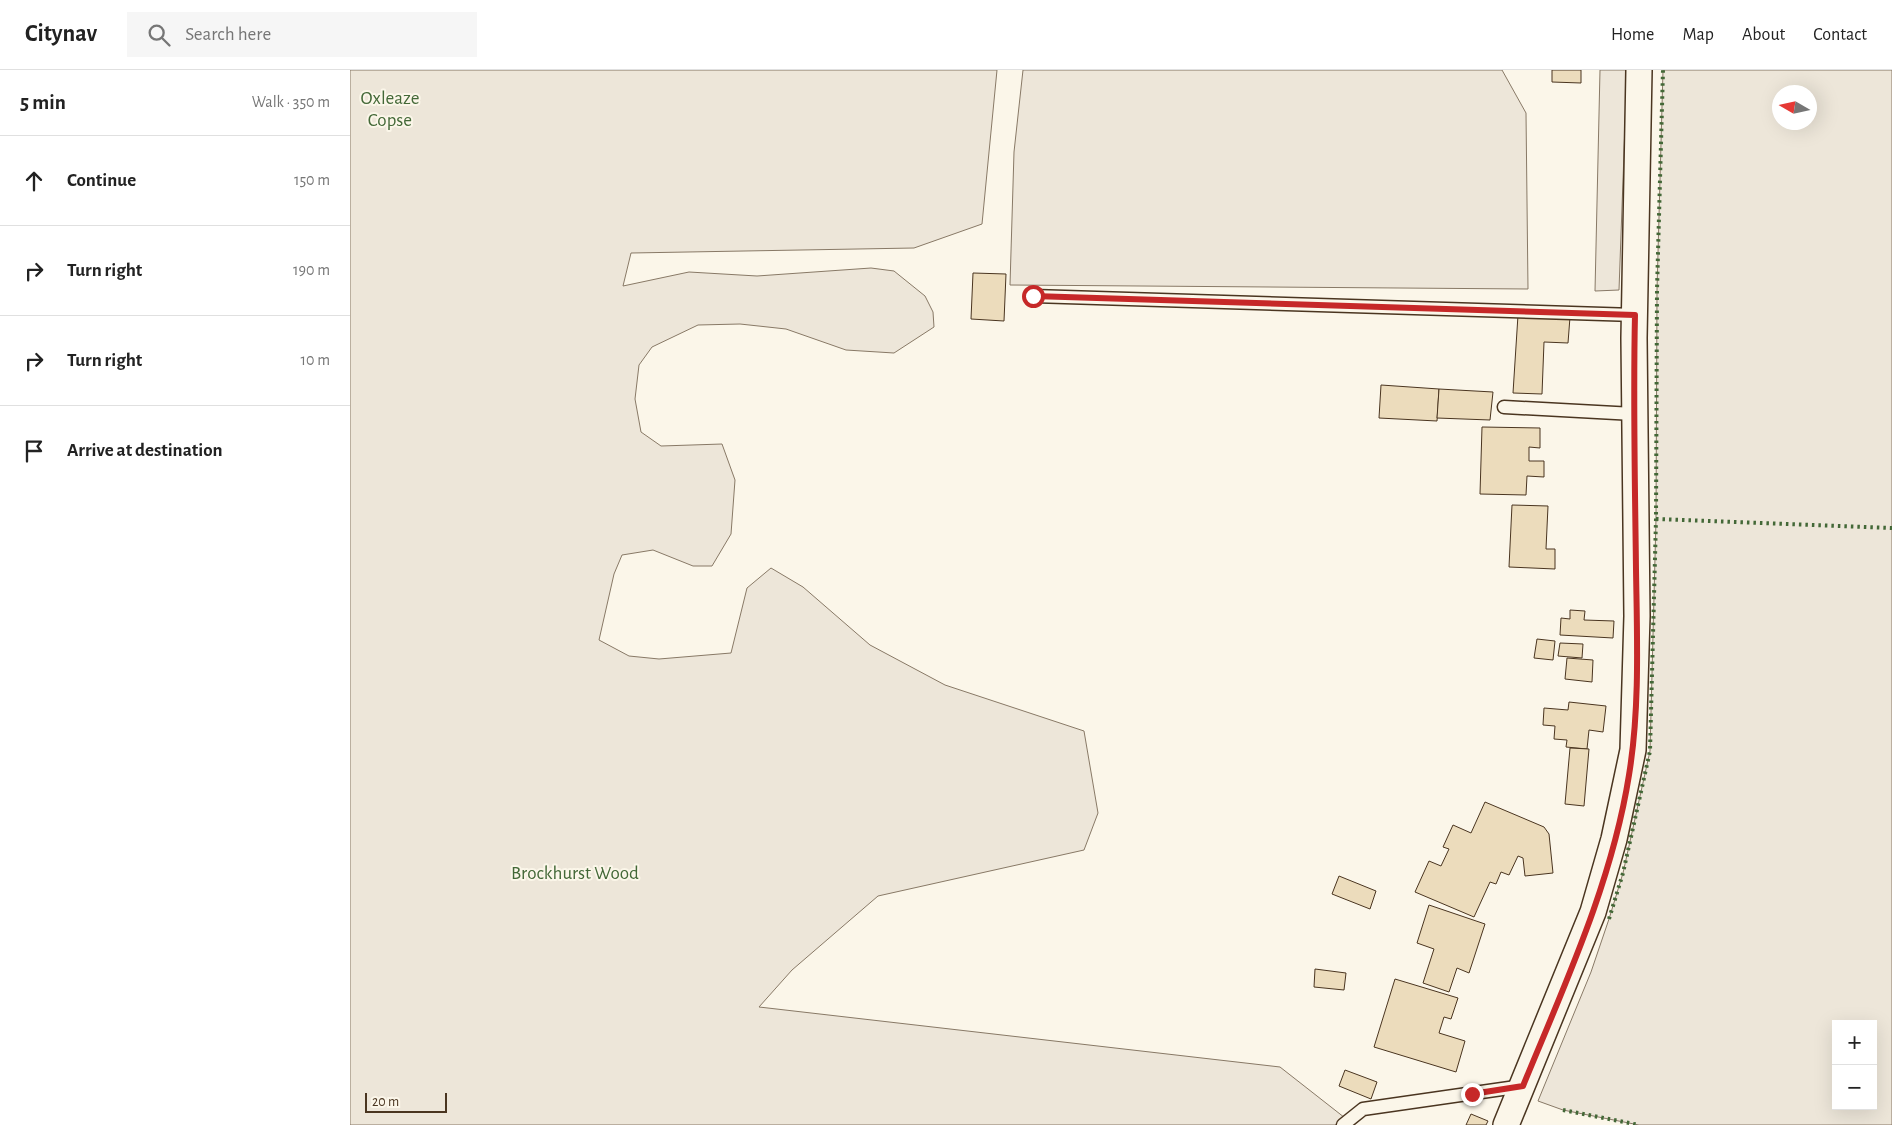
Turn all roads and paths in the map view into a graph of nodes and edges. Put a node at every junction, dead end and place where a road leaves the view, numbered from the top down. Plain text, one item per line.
1 (1639, 70) edge
2 (1033, 296) dead end
3 (1635, 315) junction
4 (1504, 407) dead end
5 (1634, 414) junction
6 (1523, 1086) junction
7 (1343, 1125) edge
8 (1506, 1125) edge

1 - 3 street
2 - 3 lane
3 - 5 street
4 - 5 lane
5 - 6 street
6 - 7 lane
6 - 8 street

